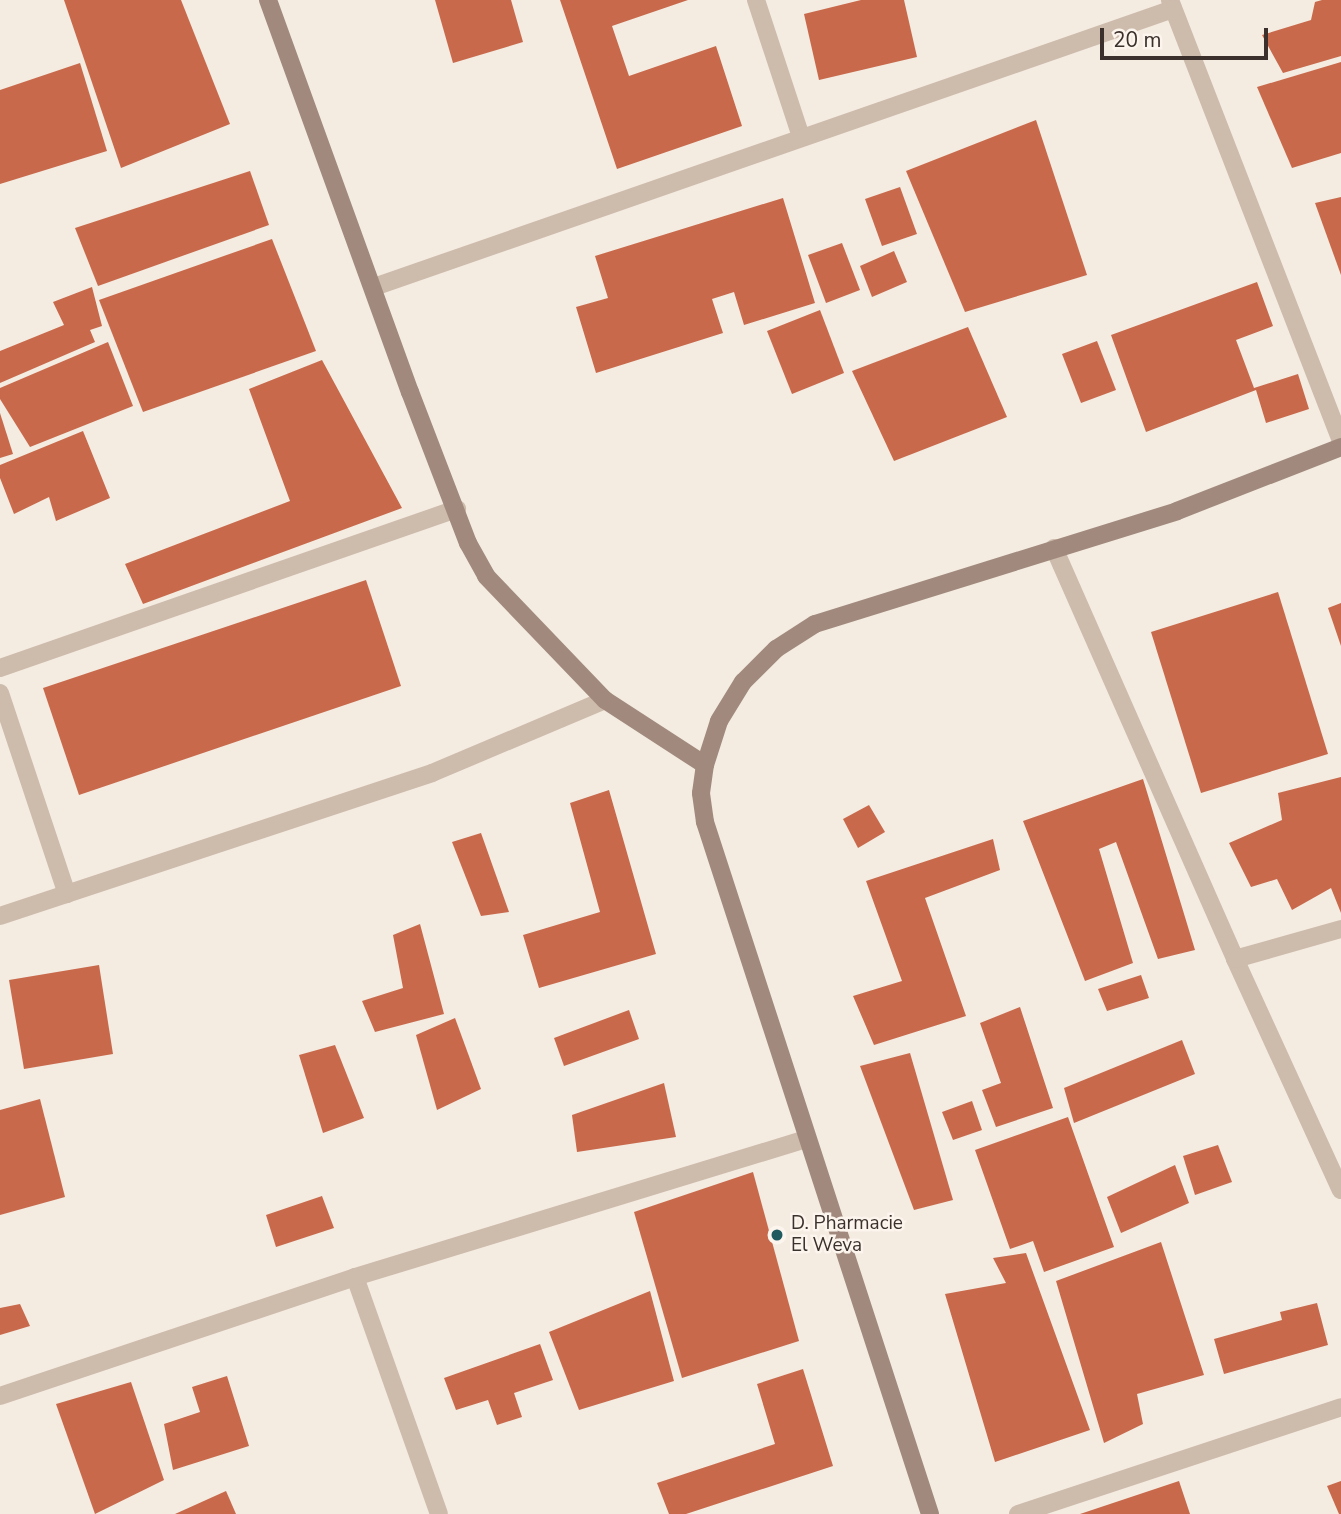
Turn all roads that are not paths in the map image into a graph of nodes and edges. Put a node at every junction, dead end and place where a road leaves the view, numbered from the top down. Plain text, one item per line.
1 (268, 0) edge
2 (756, 0) edge
3 (1171, 4) edge
4 (801, 137) junction
5 (374, 287) junction
6 (1341, 445) edge
7 (457, 509) junction
8 (1055, 548) junction
9 (0, 668) edge
10 (0, 693) edge
11 (605, 700) junction
12 (705, 765) junction
13 (67, 894) junction
14 (0, 916) edge
15 (1341, 929) edge
16 (1235, 959) junction
17 (807, 1139) junction
18 (1341, 1190) edge
19 (355, 1277) junction
20 (0, 1396) edge
21 (1341, 1407) edge
22 (439, 1514) edge
23 (930, 1514) edge
24 (1018, 1514) edge

1 - 5 main road
2 - 4 street
3 - 4 street
3 - 6 street
4 - 5 street
5 - 7 main road
6 - 8 main road
7 - 9 street
7 - 11 main road
8 - 12 main road
8 - 16 street
10 - 13 street
11 - 12 main road
11 - 13 street
12 - 17 main road
13 - 14 street
15 - 16 street
16 - 18 street
17 - 19 street
17 - 23 main road
19 - 20 street
19 - 22 street
21 - 24 street

